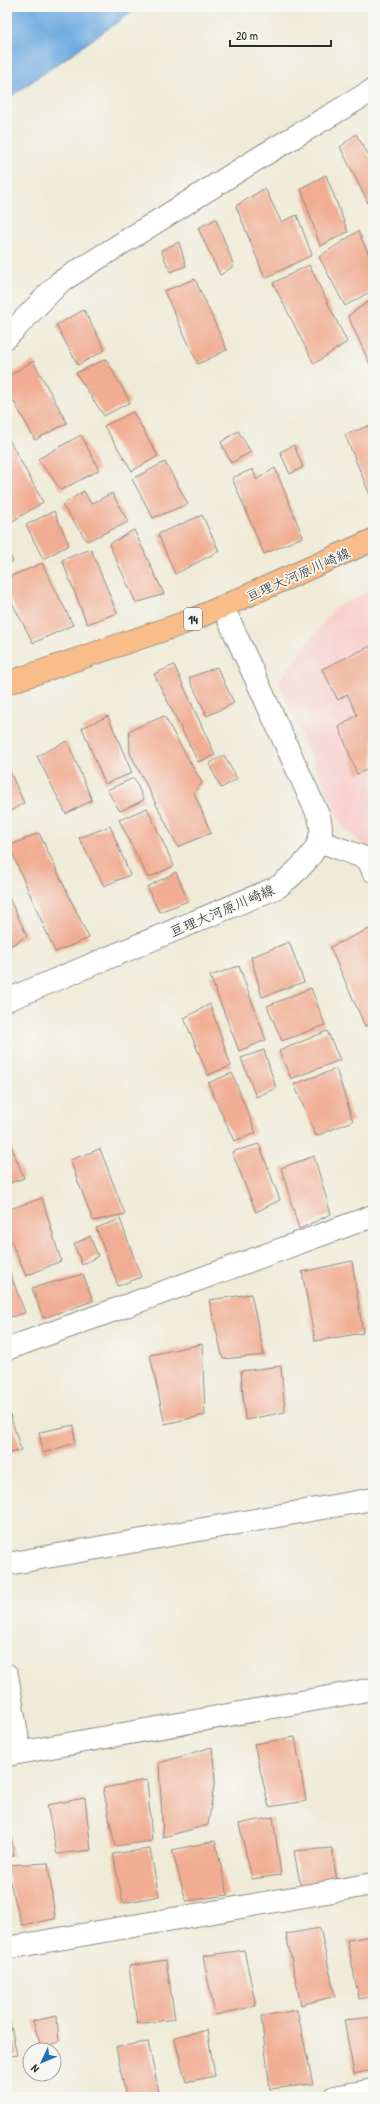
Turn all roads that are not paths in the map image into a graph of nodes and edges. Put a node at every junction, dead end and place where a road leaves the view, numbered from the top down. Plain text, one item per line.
1 (373, 90) edge
2 (7, 337) edge
3 (373, 540) edge
4 (224, 607) junction
5 (7, 683) edge
6 (320, 841) junction
7 (373, 871) edge
8 (7, 1000) edge
9 (373, 1216) edge
10 (7, 1349) edge
11 (373, 1499) edge
12 (7, 1564) edge
13 (7, 1675) edge
14 (373, 1689) edge
15 (13, 1753) edge
16 (373, 1884) edge
17 (7, 1948) edge
18 (373, 2090) edge
19 (334, 2097) edge

1 - 2 street
3 - 4 main road, 亘理大河原川崎線 / 14
4 - 5 main road, 亘理大河原川崎線 / 14
4 - 6 street
6 - 7 street
6 - 8 street, 亘理大河原川崎線
9 - 10 street
11 - 12 street
13 - 15 street
14 - 15 street
16 - 17 street
18 - 19 street

